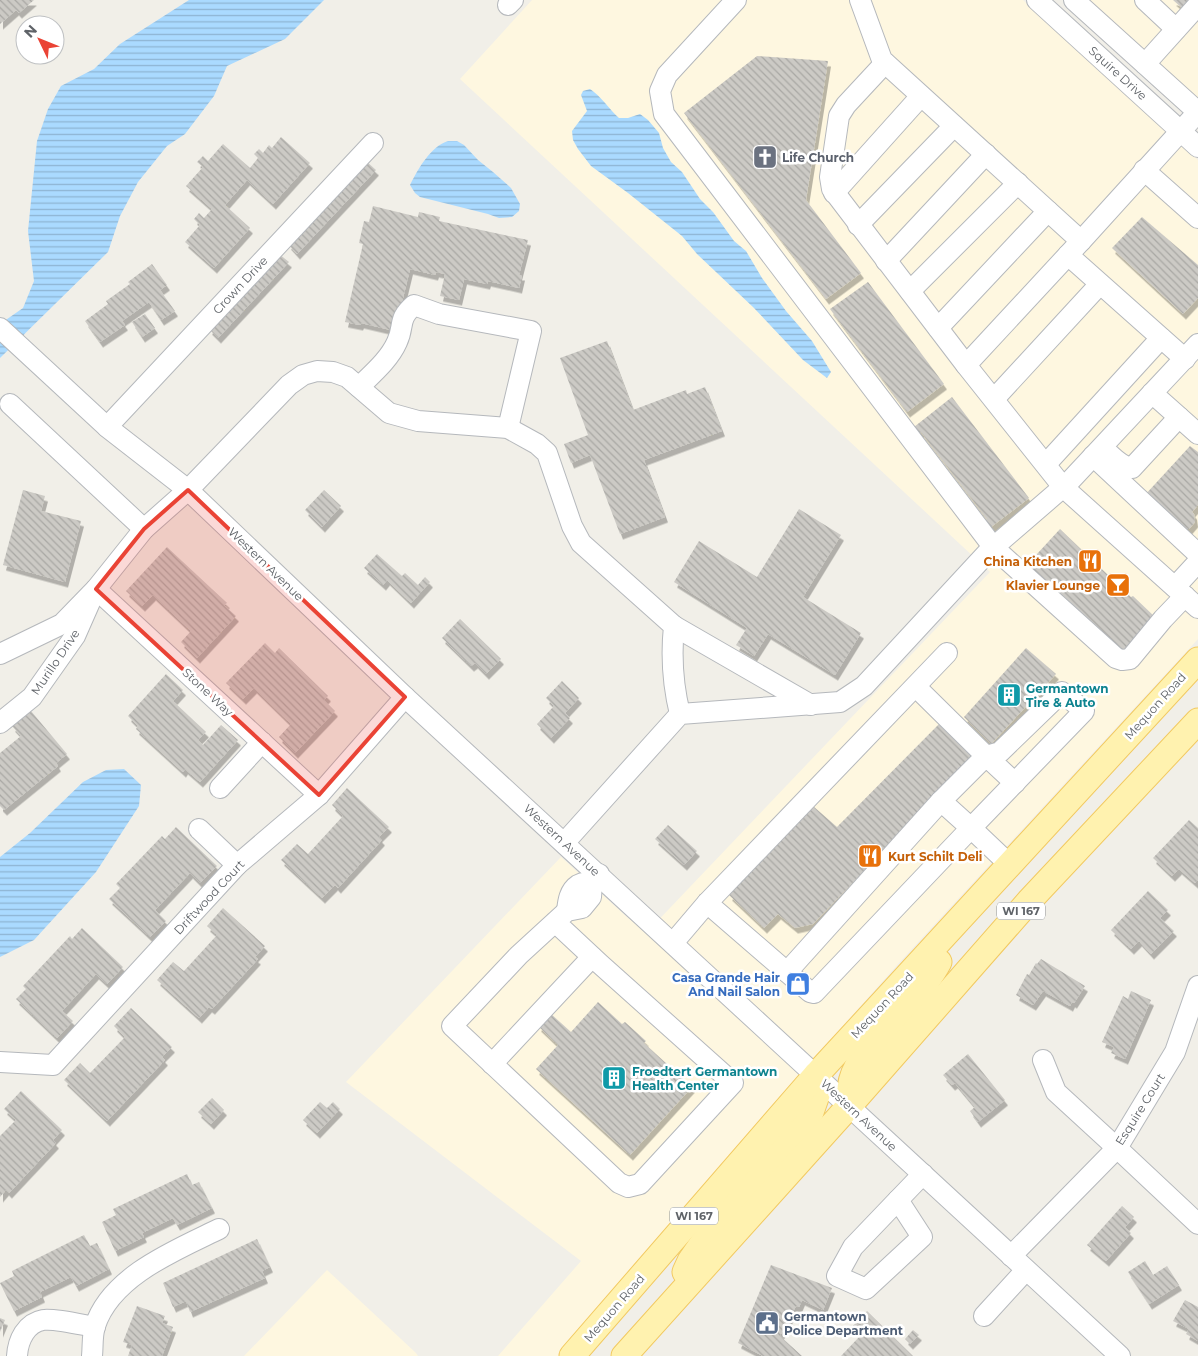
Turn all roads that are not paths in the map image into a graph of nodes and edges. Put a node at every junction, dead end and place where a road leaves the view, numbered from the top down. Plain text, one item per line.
1 (736, 0) edge
2 (860, 0) edge
3 (1037, 0) edge
4 (1074, 0) edge
5 (1145, 0) edge
6 (1198, 6) edge
7 (1176, 29) junction
8 (885, 64) junction
9 (1145, 64) junction
10 (921, 96) junction
11 (1198, 112) edge
12 (954, 126) junction
13 (1180, 130) junction
14 (373, 143) dead end
15 (1198, 147) edge
16 (986, 154) junction
17 (1144, 170) junction
18 (1018, 183) junction
19 (834, 193) junction
20 (1048, 211) junction
21 (1198, 218) edge
22 (858, 224) junction
23 (1081, 240) junction
24 (1068, 255) junction
25 (886, 261) junction
26 (1100, 284) junction
27 (910, 292) junction
28 (0, 328) edge
29 (938, 328) junction
30 (1161, 338) junction
31 (1191, 352) edge
32 (966, 365) junction
33 (359, 387) junction
34 (1152, 393) junction
35 (994, 399) junction
36 (10, 404) dead end
37 (1179, 417) junction
38 (106, 427) junction
39 (508, 428) junction
40 (1198, 434) edge
41 (1098, 452) junction
42 (1046, 464) junction
43 (1063, 487) junction
44 (188, 490) junction
45 (144, 528) junction
46 (994, 548) junction
47 (1198, 554) edge
48 (1198, 562) edge
49 (96, 589) junction
50 (1186, 597) edge
51 (674, 626) junction
52 (947, 653) dead end
53 (0, 654) edge
54 (1198, 660) edge
55 (916, 686) junction
56 (406, 697) junction
57 (811, 705) junction
58 (680, 714) junction
59 (1198, 721) edge
60 (0, 723) edge
61 (262, 742) junction
62 (986, 756) junction
63 (1015, 783) junction
64 (220, 788) dead end
65 (319, 794) junction
66 (941, 801) junction
67 (971, 828) junction
68 (199, 829) dead end
69 (564, 842) junction
70 (237, 865) junction
71 (1010, 865) junction
72 (595, 878) junction
73 (1038, 892) junction
74 (707, 903) junction
75 (561, 916) junction
76 (964, 916) junction
77 (673, 943) junction
78 (592, 957) junction
79 (786, 972) junction
80 (1198, 986) edge
81 (1043, 1060) dead end
82 (0, 1062) edge
83 (492, 1064) junction
84 (816, 1075) junction
85 (850, 1106) junction
86 (1117, 1148) junction
87 (923, 1174) junction
88 (898, 1200) dead end
89 (1198, 1224) edge
90 (219, 1229) dead end
91 (1011, 1256) junction
92 (1026, 1270) junction
93 (671, 1304) junction
94 (984, 1316) dead end
95 (95, 1327) junction
96 (18, 1356) edge
97 (92, 1356) edge
98 (572, 1356) edge
99 (624, 1356) edge
100 (1120, 1356) edge

1 - 46 street
2 - 8 street
3 - 13 street, Squire Drive
4 - 9 street, Squire Drive
5 - 7 street
6 - 7 street
7 - 9 street
8 - 10 street
8 - 19 street
9 - 11 street, Squire Drive
10 - 12 street
10 - 19 street
11 - 13 street
12 - 16 street
12 - 22 street
13 - 15 street, Squire Drive
13 - 17 street
14 - 38 street, Crown Drive
16 - 18 street
16 - 25 street
17 - 21 street
17 - 23 street
18 - 20 street
18 - 27 street
19 - 22 street
20 - 23 street
20 - 29 street
22 - 25 street
23 - 24 street
24 - 26 street
24 - 32 street
25 - 27 street
26 - 30 street
26 - 35 street
27 - 29 street
28 - 38 street, Western Avenue
29 - 32 street
30 - 31 street
30 - 42 street
31 - 34 street
32 - 35 street
33 - 39 street, Murillo Drive
33 - 39 street
33 - 44 street, Murillo Drive
34 - 37 street
34 - 41 street
35 - 42 street
36 - 45 street
37 - 40 street
37 - 41 street
38 - 44 street, Western Avenue
39 - 51 street
41 - 43 street
41 - 47 street
42 - 43 street
43 - 46 street
43 - 50 street
44 - 45 street, Murillo Drive
44 - 56 street, Western Avenue
45 - 49 street, Murillo Drive
46 - 50 street
46 - 57 street
48 - 50 street
49 - 53 street, Murillo Drive
49 - 60 street, Murillo Drive
49 - 61 street, Stone Way
51 - 57 street
51 - 58 street
52 - 55 street
54 - 71 main road, Mequon Road / WI 167
55 - 62 street
55 - 74 street
56 - 65 street, Driftwood Court
56 - 69 street, Western Avenue
57 - 58 street
58 - 69 street
59 - 73 main road, WI 167
61 - 64 street
61 - 65 street, Stone Way
62 - 63 street
62 - 63 street
62 - 66 street
63 - 67 street
65 - 70 street, Driftwood Court
66 - 67 street
66 - 79 street
67 - 71 street
67 - 79 street
68 - 70 street
69 - 72 street, Western Avenue
70 - 82 street, Driftwood Court
71 - 73 main road
71 - 76 main road, Mequon Road / WI 167
72 - 75 street
72 - 77 street, Western Avenue
73 - 85 main road, WI 167
74 - 77 street
74 - 79 street
75 - 78 street
75 - 83 street
76 - 84 main road, Mequon Road / WI 167
76 - 85 main road
77 - 84 street, Western Avenue
78 - 83 street
78 - 83 street
80 - 86 street, Esquire Court
81 - 86 street
84 - 85 street, Western Avenue
84 - 93 main road
84 - 98 main road, Mequon Road / WI 167
85 - 87 street, Western Avenue
85 - 93 main road, WI 167
86 - 89 street
86 - 91 street, Esquire Court
87 - 88 street
87 - 91 street, Western Avenue
90 - 95 street
91 - 92 street, Western Avenue
92 - 94 street
92 - 100 street, Western Avenue
93 - 99 main road, WI 167
95 - 96 street
95 - 97 street

